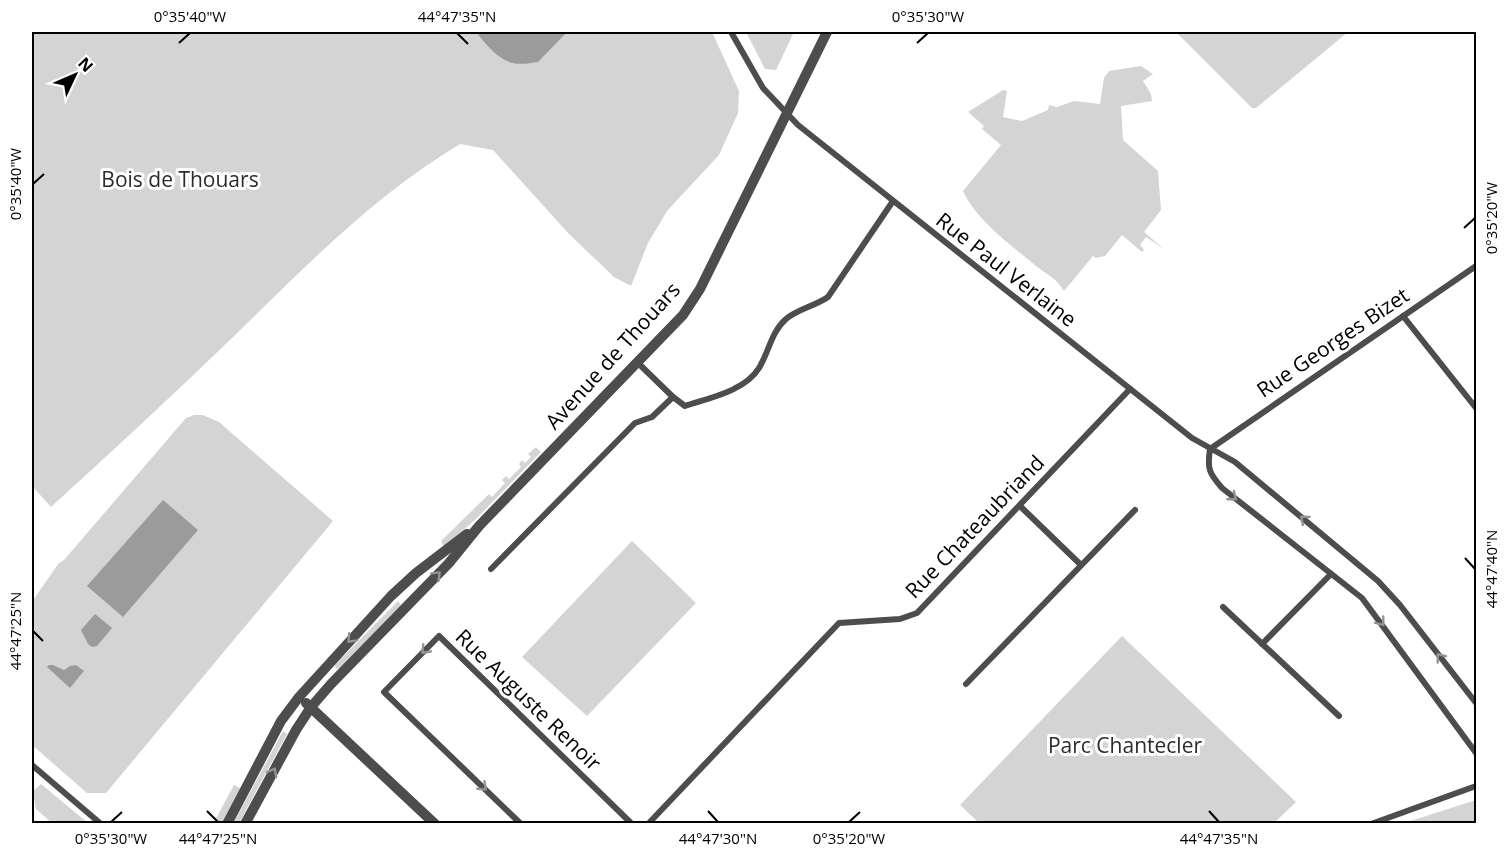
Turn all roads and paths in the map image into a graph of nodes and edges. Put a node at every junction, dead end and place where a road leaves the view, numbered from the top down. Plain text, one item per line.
1 (731, 32) edge
2 (826, 32) edge
3 (785, 113) junction
4 (893, 201) junction
5 (1476, 266) edge
6 (1403, 316) junction
7 (637, 362) junction
8 (1130, 389) junction
9 (673, 397) junction
10 (1476, 408) edge
11 (1209, 449) junction
12 (1020, 506) junction
13 (1135, 510) dead end
14 (479, 526) junction
15 (1081, 565) junction
16 (491, 568) dead end
17 (1331, 574) junction
18 (1223, 607) dead end
19 (1262, 644) junction
20 (966, 684) dead end
21 (299, 697) junction
22 (1476, 703) edge
23 (311, 707) junction
24 (1339, 716) dead end
25 (1476, 753) edge
26 (32, 765) edge
27 (1476, 786) edge
28 (101, 824) edge
29 (227, 824) edge
30 (245, 824) edge
31 (435, 824) edge
32 (522, 824) edge
33 (632, 824) edge
34 (648, 824) edge
35 (1371, 824) edge

1 - 3 street, Rue Paul Verlaine
2 - 3 street, Avenue de Thouars
3 - 4 street, Rue Paul Verlaine
3 - 7 street, Avenue de Thouars
4 - 8 street, Rue Paul Verlaine
4 - 9 street
5 - 6 street, Rue Georges Bizet
6 - 10 street
6 - 11 street, Rue Georges Bizet
7 - 9 street
7 - 14 street, Avenue de Thouars
8 - 11 street, Rue Paul Verlaine
8 - 12 street, Rue Chateaubriand
9 - 16 street
11 -> 17 street
22 -> 11 street, Rue Paul Verlaine
12 - 15 street
12 - 34 street, Rue Chateaubriand
13 - 15 street
14 -> 21 street, Avenue de Thouars
23 -> 14 street, Avenue de Thouars
15 - 20 street
17 - 19 street
17 -> 25 street
18 - 19 street
19 - 24 street
21 - 23 street
21 - 29 street, Avenue de Thouars
30 -> 23 street, Avenue de Thouars
23 - 31 street
26 - 28 street
27 - 35 street
33 -> 32 street, Rue Auguste Renoir

